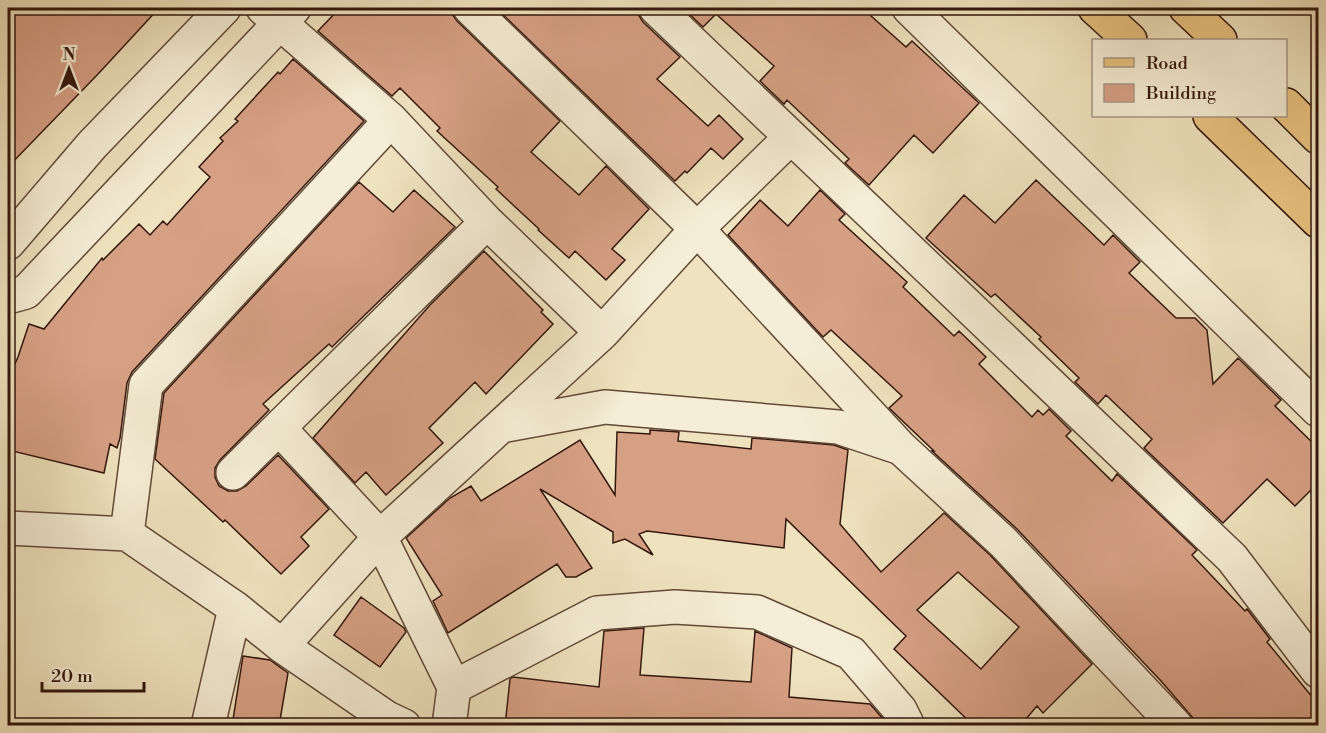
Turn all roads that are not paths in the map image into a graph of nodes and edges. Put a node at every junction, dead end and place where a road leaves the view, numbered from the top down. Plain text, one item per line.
1 (224, 8) edge
2 (470, 8) edge
3 (656, 8) edge
4 (909, 8) edge
5 (1095, 8) edge
6 (1186, 8) edge
7 (279, 12) edge
8 (1129, 39) edge
9 (1219, 39) edge
10 (1287, 106) edge
11 (1211, 117) edge
12 (391, 120) junction
13 (790, 137) junction
14 (1318, 137) edge
15 (1318, 220) edge
16 (487, 222) junction
17 (697, 229) junction
18 (8, 243) edge
19 (8, 297) edge
20 (602, 333) junction
21 (1318, 410) edge
22 (501, 426) junction
23 (279, 428) junction
24 (901, 448) junction
25 (234, 473) dead end
26 (8, 528) edge
27 (127, 534) junction
28 (380, 537) junction
29 (235, 608) junction
30 (282, 646) junction
31 (1318, 671) edge
32 (454, 687) junction
33 (392, 723) edge
34 (208, 726) edge
35 (449, 726) edge
36 (908, 726) edge
37 (1176, 726) edge

1 - 18 street
2 - 17 street
3 - 13 street
4 - 21 street
5 - 8 main road
6 - 9 main road
7 - 12 street
7 - 19 street
10 - 14 main road
11 - 15 main road
12 - 16 street
12 - 27 street
13 - 17 street
13 - 31 street
16 - 20 street
16 - 23 street
17 - 20 street
17 - 24 street
20 - 22 street
22 - 24 street
22 - 28 street
23 - 25 street
23 - 28 street
24 - 37 street
26 - 27 street
27 - 29 street
28 - 30 street
28 - 32 street
29 - 30 street
29 - 34 street
30 - 33 street
32 - 35 street
32 - 36 street

